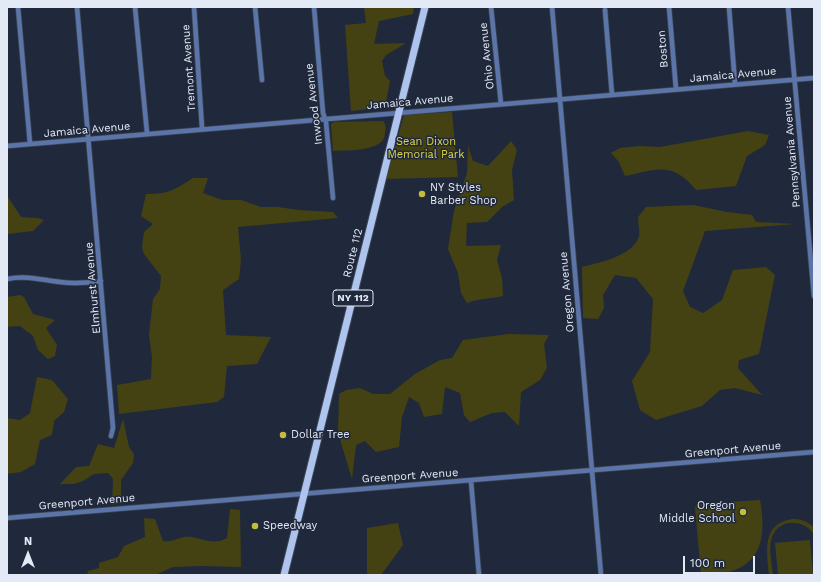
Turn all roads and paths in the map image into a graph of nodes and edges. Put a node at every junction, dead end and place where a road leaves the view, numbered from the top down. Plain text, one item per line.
1 (18, 7) edge
2 (77, 7) edge
3 (135, 7) edge
4 (194, 7) edge
5 (255, 7) edge
6 (314, 7) edge
7 (425, 7) edge
8 (491, 7) edge
9 (552, 7) edge
10 (669, 7) edge
11 (729, 7) edge
12 (788, 7) edge
13 (605, 10) dead end
14 (814, 78) edge
15 (795, 79) junction
16 (262, 80) dead end
17 (735, 84) junction
18 (676, 89) junction
19 (612, 95) junction
20 (560, 99) junction
21 (501, 104) junction
22 (399, 112) junction
23 (325, 118) junction
24 (202, 128) junction
25 (147, 133) junction
26 (89, 138) junction
27 (30, 144) junction
28 (7, 146) edge
29 (334, 198) dead end
30 (7, 279) edge
31 (101, 281) junction
32 (814, 296) edge
33 (111, 436) dead end
34 (814, 452) edge
35 (592, 470) junction
36 (471, 481) junction
37 (305, 493) junction
38 (7, 518) edge
39 (284, 575) edge
40 (479, 575) edge
41 (601, 575) edge

1 - 27 street
2 - 26 street, Elmhurst Avenue
3 - 25 street
4 - 24 street, Tremont Avenue
5 - 16 street
6 - 23 street, Inwood Avenue
7 - 22 main road, Route 112 / NY 112
8 - 21 street, Ohio Avenue
9 - 20 street, Oregon Avenue
10 - 18 street, Boston
11 - 17 street
12 - 15 street, Pennsylvania Avenue
13 - 19 street
14 - 15 street, Jamaica Avenue
15 - 17 street, Jamaica Avenue
15 - 32 street, Pennsylvania Avenue
17 - 18 street, Jamaica Avenue
18 - 19 street, Jamaica Avenue
19 - 20 street, Jamaica Avenue
20 - 21 street, Jamaica Avenue
20 - 35 street, Oregon Avenue
21 - 22 street, Jamaica Avenue
22 - 23 street, Jamaica Avenue
22 - 37 main road, Route 112 / NY 112
23 - 24 street, Jamaica Avenue
23 - 29 street, Inwood Avenue
24 - 25 street, Jamaica Avenue
25 - 26 street, Jamaica Avenue
26 - 27 street, Jamaica Avenue
26 - 31 street, Elmhurst Avenue
27 - 28 street, Jamaica Avenue
30 - 31 street
31 - 33 street, Elmhurst Avenue
34 - 35 street, Greenport Avenue
35 - 36 street, Greenport Avenue
35 - 41 street, Oregon Avenue
36 - 37 street, Greenport Avenue
36 - 40 street
37 - 38 street, Greenport Avenue
37 - 39 main road, Route 112 / NY 112

